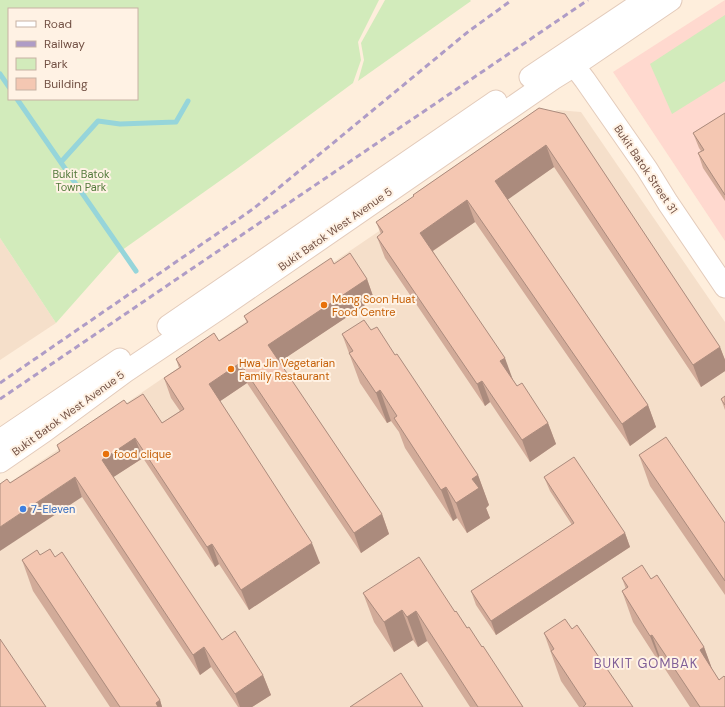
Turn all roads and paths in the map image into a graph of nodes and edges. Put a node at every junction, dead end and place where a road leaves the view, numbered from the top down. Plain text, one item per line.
1 (646, 0) edge
2 (671, 0) edge
3 (569, 60) junction
4 (725, 287) edge
5 (0, 440) edge
6 (0, 462) edge

1 - 3 street, Bukit Batok West Avenue 5
2 - 3 street, Bukit Batok West Avenue 5
3 - 4 street, Bukit Batok Street 31
3 - 5 street, Bukit Batok West Avenue 5
3 - 6 street, Bukit Batok West Avenue 5

